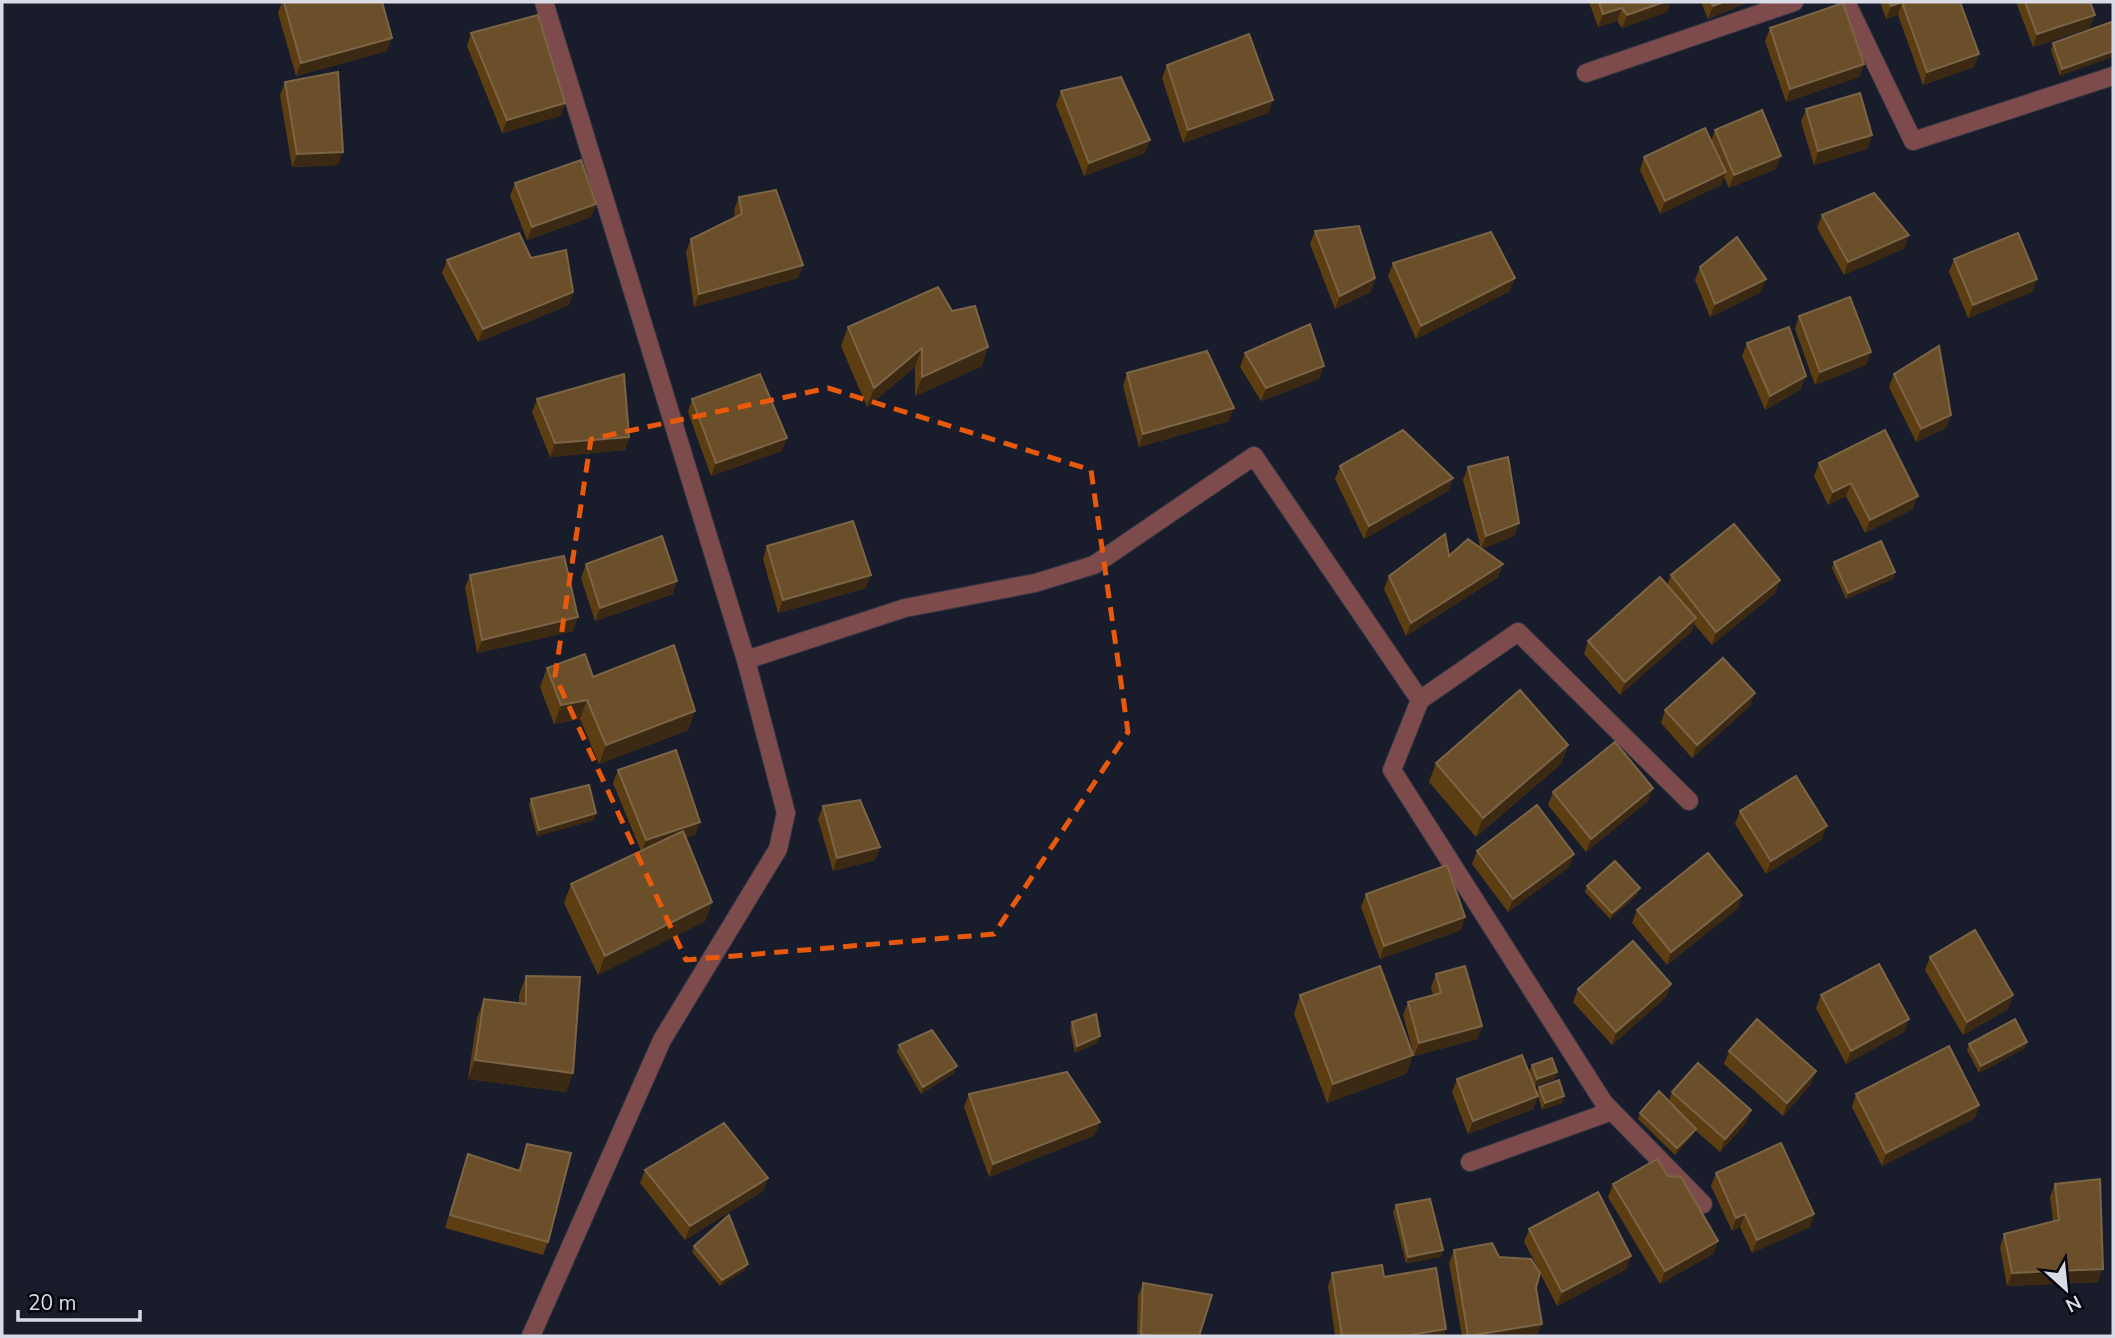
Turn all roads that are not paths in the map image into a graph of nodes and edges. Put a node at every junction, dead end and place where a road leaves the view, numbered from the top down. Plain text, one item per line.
1 (544, 2) edge
2 (1794, 2) edge
3 (1846, 2) edge
4 (1586, 73) dead end
5 (2113, 76) edge
6 (746, 660) junction
7 (1420, 700) junction
8 (1689, 801) dead end
9 (1612, 1111) junction
10 (1470, 1162) dead end
11 (1703, 1204) dead end
12 (531, 1336) edge

1 - 6 street
2 - 4 street
3 - 5 street
6 - 7 street
6 - 12 street
7 - 8 street
7 - 9 street
9 - 10 street
9 - 11 street

